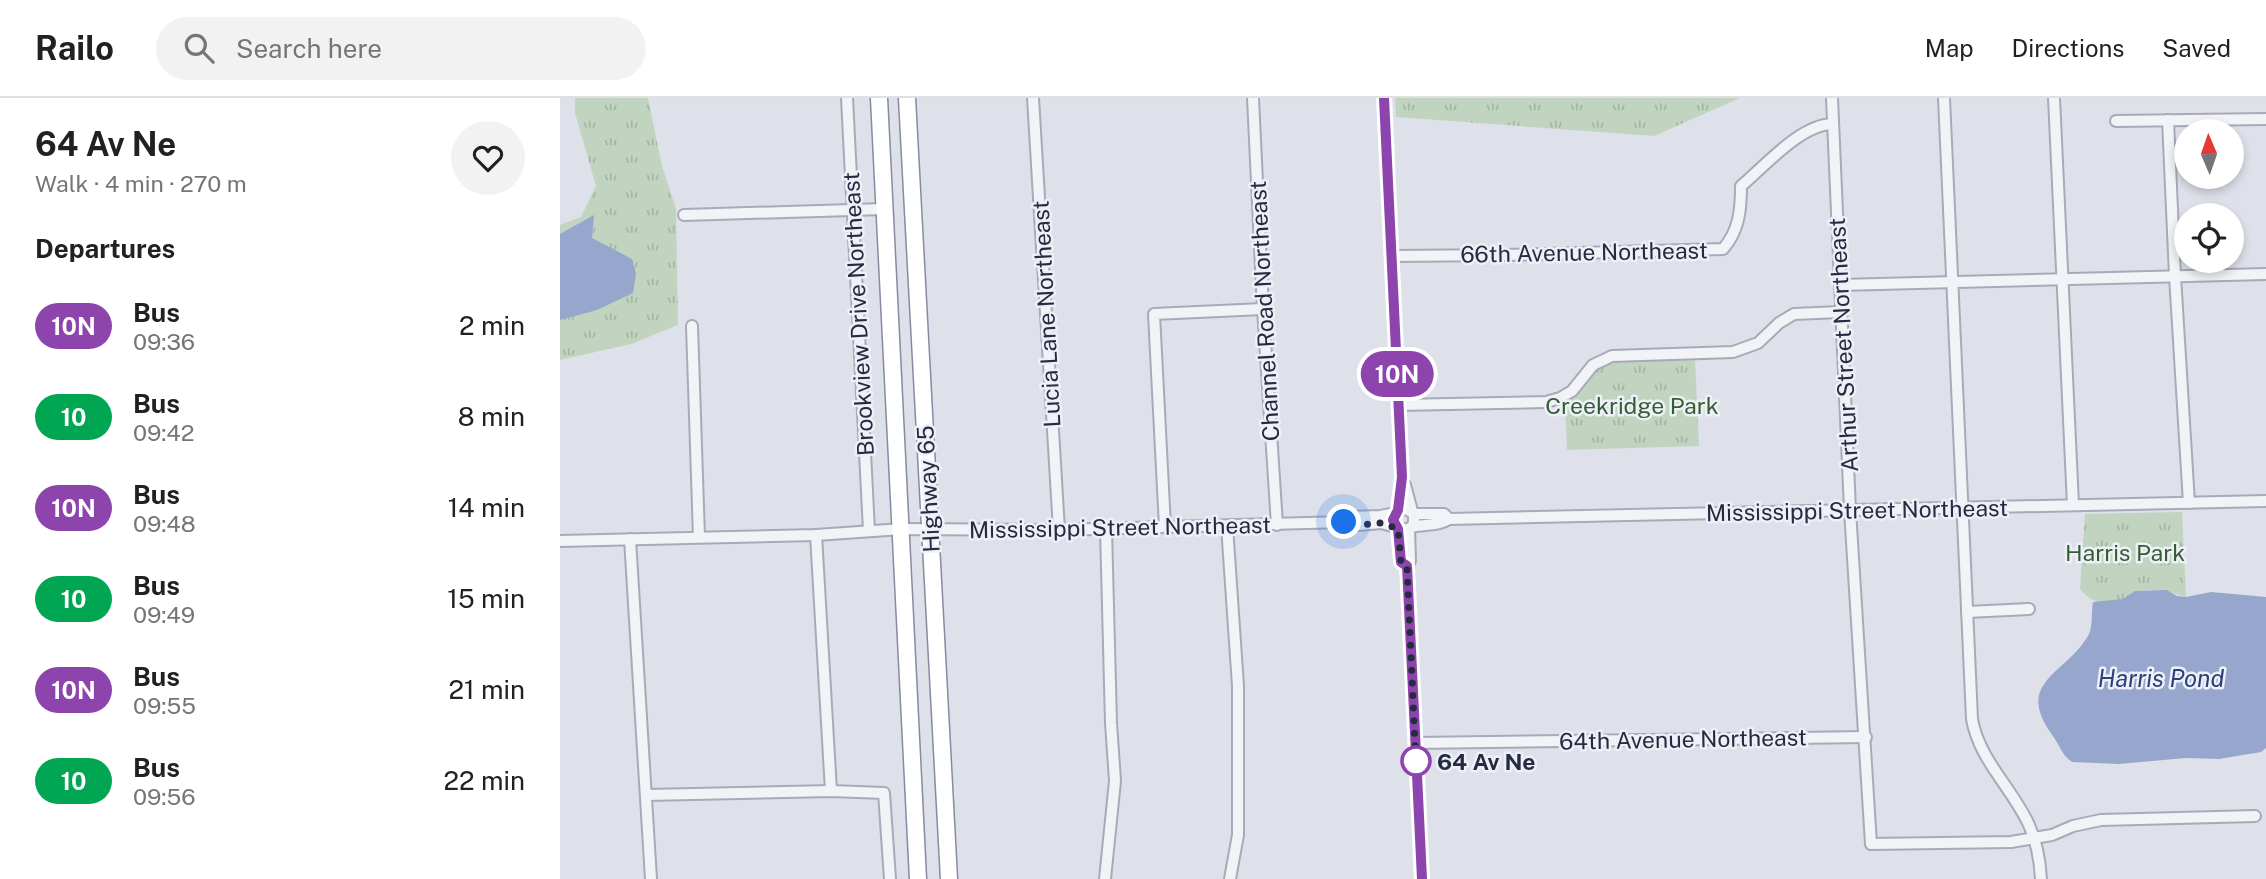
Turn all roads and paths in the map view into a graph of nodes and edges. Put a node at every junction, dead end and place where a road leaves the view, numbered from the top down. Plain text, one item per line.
1 (847, 98) edge
2 (879, 98) edge
3 (907, 98) edge
4 (1033, 98) edge
5 (1253, 98) edge
6 (1384, 98) edge
7 (1832, 98) edge
8 (1944, 98) edge
9 (2054, 98) edge
10 (2266, 118) edge
11 (2168, 120) junction
12 (2116, 121) dead end
13 (1832, 124) junction
14 (884, 209) junction
15 (852, 210) junction
16 (684, 215) dead end
17 (1391, 256) junction
18 (2266, 274) edge
19 (2175, 276) junction
20 (2063, 278) junction
21 (1952, 281) junction
22 (1840, 285) junction
23 (1263, 309) junction
24 (1840, 312) junction
25 (692, 326) dead end
26 (1399, 405) junction
27 (1402, 482) junction
28 (2266, 501) edge
29 (2189, 503) junction
30 (2073, 505) junction
31 (1962, 508) junction
32 (1850, 510) junction
33 (1396, 511) junction
34 (1413, 512) junction
35 (1449, 519) junction
36 (1344, 522) junction
37 (1277, 525) junction
38 (1227, 526) junction
39 (1165, 527) junction
40 (1106, 528) junction
41 (1404, 528) junction
42 (901, 529) junction
43 (931, 530) junction
44 (1059, 530) junction
45 (869, 531) junction
46 (816, 535) junction
47 (699, 537) junction
48 (630, 539) junction
49 (560, 541) edge
50 (2029, 609) dead end
51 (1967, 612) junction
52 (1866, 737) junction
53 (1415, 743) junction
54 (831, 790) junction
55 (646, 795) junction
56 (2255, 816) dead end
57 (2035, 839) junction
58 (651, 879) edge
59 (890, 879) edge
60 (918, 879) edge
61 (949, 879) edge
62 (1105, 879) edge
63 (1230, 879) edge
64 (1422, 879) edge
65 (2041, 879) edge

1 - 15 street, Brookview Drive Northeast
2 - 14 highway, Highway 65
3 - 43 highway, Highway 65
4 - 44 street, Lucia Lane Northeast
5 - 23 street, Channel Road Northeast
6 - 17 street
7 - 13 street, Arthur Street Northeast
8 - 21 street
9 - 20 street
10 - 11 street
11 - 12 street
11 - 19 street
13 - 17 street, 66th Avenue Northeast
13 - 22 street, Arthur Street Northeast
14 - 15 street
14 - 42 highway, Highway 65
15 - 16 street
15 - 45 street, Brookview Drive Northeast
17 - 26 street
18 - 19 street
19 - 20 street
19 - 29 street
20 - 21 street
20 - 30 street
21 - 22 street
21 - 31 street
22 - 24 street, Arthur Street Northeast
23 - 37 street, Channel Road Northeast
23 - 39 street
24 - 26 street
24 - 32 street, Arthur Street Northeast
25 - 47 street
26 - 27 street
27 - 33 street
27 - 34 street
28 - 29 street, Mississippi Street Northeast
29 - 30 street, Mississippi Street Northeast
30 - 31 street, Mississippi Street Northeast
31 - 32 street, Mississippi Street Northeast
31 - 51 street
32 - 35 street, Mississippi Street Northeast
32 - 52 street, Arthur Street Northeast
33 - 34 street
33 - 36 street, Mississippi Street Northeast
33 - 41 street
34 - 35 street, Mississippi Street Northeast
34 - 41 street
35 - 41 street, Mississippi Street Northeast
36 - 37 street, Mississippi Street Northeast
36 - 41 street, Mississippi Street Northeast
37 - 38 street, Mississippi Street Northeast
38 - 39 street, Mississippi Street Northeast
38 - 63 street
39 - 40 street, Mississippi Street Northeast
40 - 44 street, Mississippi Street Northeast
40 - 62 street
41 - 53 street
42 - 43 street, Mississippi Street Northeast
42 - 45 street, Mississippi Street Northeast
42 - 60 highway, Highway 65
43 - 44 street, Mississippi Street Northeast
43 - 61 highway, Highway 65
45 - 46 street, Mississippi Street Northeast
46 - 47 street, Mississippi Street Northeast
46 - 54 street
47 - 48 street, Mississippi Street Northeast
48 - 49 street, Mississippi Street Northeast
48 - 55 street
50 - 51 street
51 - 57 street
52 - 53 street, 64th Avenue Northeast
52 - 57 street, Arthur Street Northeast
53 - 64 street
54 - 55 street
54 - 59 street
55 - 58 street
56 - 57 street
57 - 65 street

